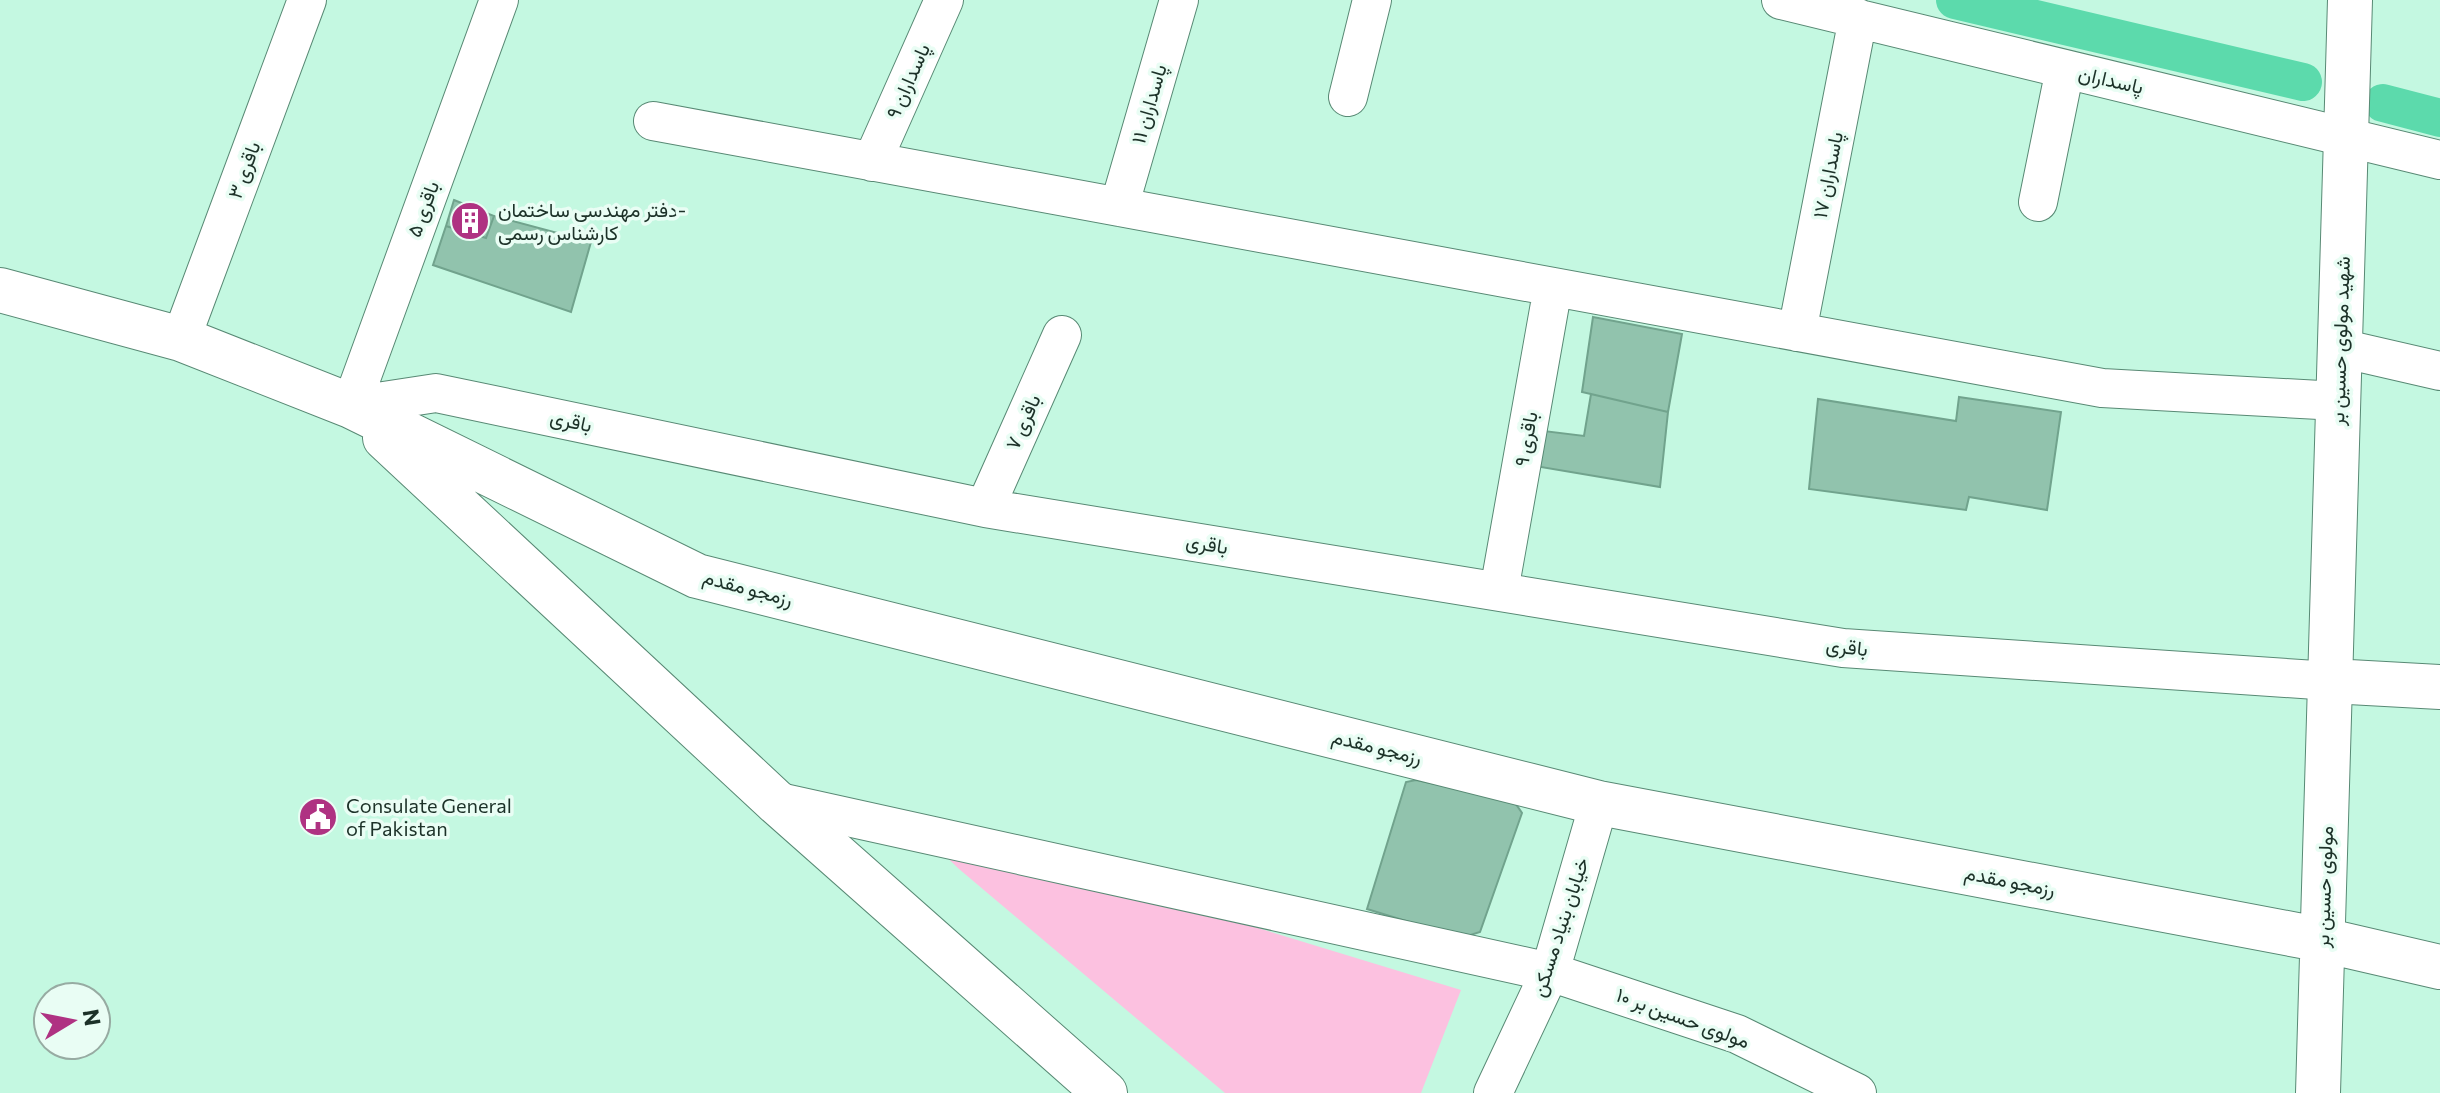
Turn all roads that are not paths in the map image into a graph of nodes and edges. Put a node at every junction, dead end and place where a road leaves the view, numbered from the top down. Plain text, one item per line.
1 (307, 0) edge
2 (944, 0) edge
3 (1179, 0) edge
4 (1372, 0) edge
5 (1781, 0) edge
6 (2350, 0) edge
7 (497, 6) edge
8 (1858, 18) junction
9 (2065, 69) junction
10 (1348, 97) dead end
11 (653, 121) dead end
12 (2345, 135) junction
13 (2440, 160) edge
14 (872, 162) junction
15 (2038, 202) dead end
16 (1119, 207) junction
17 (1553, 287) junction
18 (0, 290) edge
19 (1797, 332) junction
20 (1062, 335) dead end
21 (181, 339) junction
22 (2340, 348) junction
23 (2440, 371) edge
24 (2338, 401) junction
25 (351, 406) junction
26 (985, 508) junction
27 (1499, 591) junction
28 (2331, 681) junction
29 (2440, 687) edge
30 (775, 801) junction
31 (1599, 803) junction
32 (2323, 940) junction
33 (2440, 967) edge
34 (1550, 972) junction
35 (1105, 1093) edge
36 (1493, 1093) edge
37 (1857, 1093) edge
38 (2318, 1093) edge

1 - 21 street, باقری ۳
2 - 14 street, پاسداران ۹
3 - 16 street, پاسداران ۱۱
4 - 10 street
5 - 8 street, پاسداران
6 - 12 street, شهید مولوی حسین بر
7 - 25 street, باقری ۵
8 - 9 street, پاسداران
8 - 19 street, پاسداران ۱۷
9 - 12 street, پاسداران
9 - 15 street
11 - 14 street
12 - 13 street, پاسداران
12 - 22 street, شهید مولوی حسین بر
14 - 16 street
16 - 17 street
17 - 19 street
17 - 27 street, باقری ۹
18 - 21 street
19 - 24 street
20 - 26 street, باقری ۷
21 - 25 street
22 - 23 street
22 - 24 street, شهید مولوی حسین بر
24 - 28 street, شهید مولوی حسین بر
25 - 26 street, باقری
25 - 30 street
25 - 31 street, رزمجو مقدم
26 - 27 street, باقری
27 - 28 street, باقری
28 - 29 street, باقری
28 - 32 street, مولوی حسین بر
30 - 34 street, مولوی حسین بر ۱۰
30 - 35 street
31 - 32 street, رزمجو مقدم
31 - 34 street, خیابان بنیاد مسکن
32 - 33 street, رزمجو مقدم
32 - 38 street, مولوی حسین بر
34 - 36 street, خیابان بنیاد مسکن
34 - 37 street, مولوی حسین بر ۱۰

